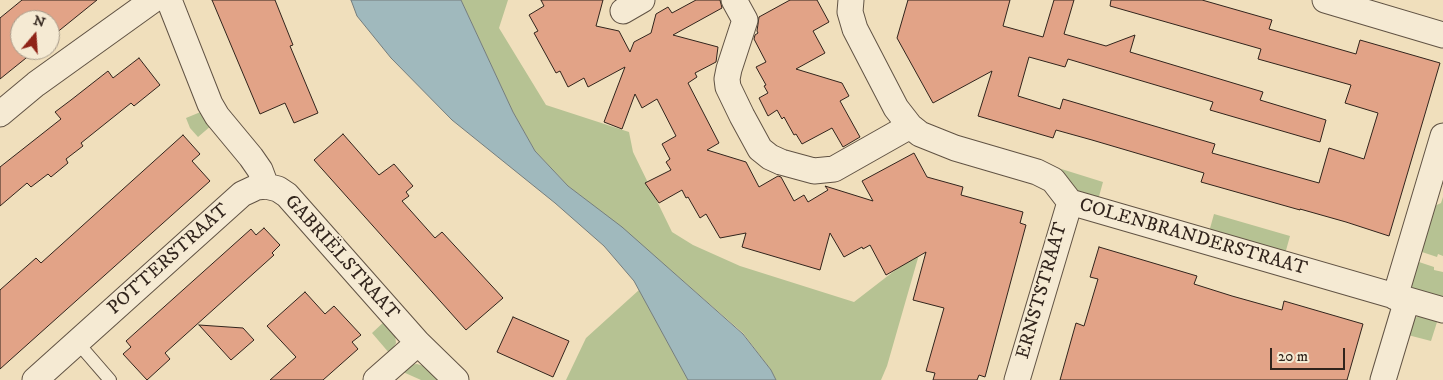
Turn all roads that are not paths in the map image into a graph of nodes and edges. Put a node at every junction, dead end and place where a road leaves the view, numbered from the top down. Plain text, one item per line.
1 (154, 0) edge
2 (169, 0) edge
3 (851, 0) edge
4 (1325, 0) edge
5 (743, 7) edge
6 (1443, 35) edge
7 (0, 114) edge
8 (910, 126) junction
9 (1440, 147) edge
10 (266, 186) junction
11 (1070, 202) junction
12 (1401, 298) junction
13 (1443, 310) edge
14 (77, 342) junction
15 (418, 343) junction
16 (35, 380) edge
17 (110, 380) edge
18 (376, 380) edge
19 (456, 380) edge
20 (1017, 380) edge
21 (1384, 380) edge

1 - 7 street
2 - 10 street, GABRIËLSTRAAT
3 - 8 street, COLENBRANDERSTRAAT
4 - 6 street
5 - 8 street
8 - 11 street, COLENBRANDERSTRAAT
9 - 12 street
10 - 14 street, POTTERSTRAAT
10 - 15 street, GABRIËLSTRAAT
11 - 12 street, COLENBRANDERSTRAAT
11 - 20 street, ERNSTSTRAAT
12 - 13 street, COLENBRANDERSTRAAT
12 - 21 street
14 - 16 street, POTTERSTRAAT
14 - 17 lane
15 - 18 street
15 - 19 street, GABRIËLSTRAAT

